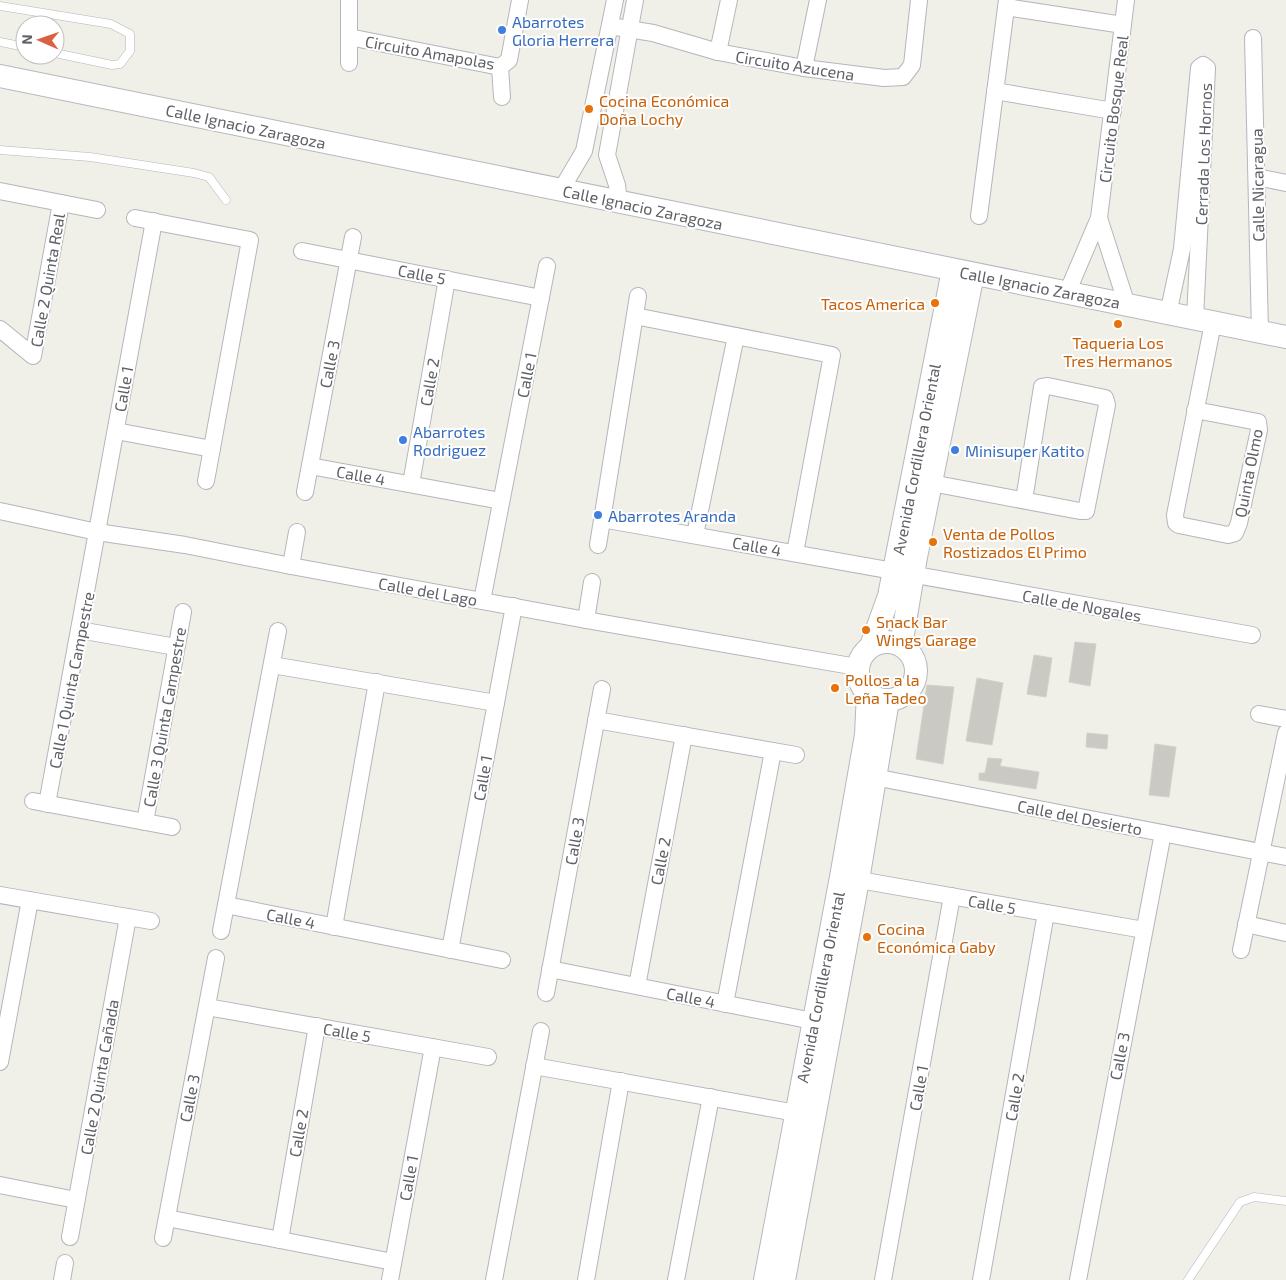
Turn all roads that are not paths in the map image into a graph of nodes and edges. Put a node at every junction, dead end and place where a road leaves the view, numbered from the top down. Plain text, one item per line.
1 (349, 0) edge
2 (520, 0) edge
3 (615, 0) edge
4 (635, 0) edge
5 (729, 0) edge
6 (818, 0) edge
7 (920, 0) edge
8 (1126, 0) edge
9 (1006, 4) edge
10 (0, 6) edge
11 (56, 15) edge
12 (65, 17) edge
13 (1123, 25) junction
14 (610, 26) junction
15 (629, 29) junction
16 (349, 37) junction
17 (1253, 38) dead end
18 (0, 42) edge
19 (15, 45) edge
20 (718, 52) junction
21 (65, 55) edge
22 (349, 63) dead end
23 (500, 67) junction
24 (804, 68) junction
25 (0, 76) edge
26 (995, 91) junction
27 (502, 97) dead end
28 (1112, 110) junction
29 (0, 150) edge
30 (584, 151) junction
31 (607, 155) junction
32 (1257, 177) junction
33 (1286, 183) edge
34 (561, 190) junction
35 (0, 191) edge
36 (226, 200) dead end
37 (620, 202) junction
38 (61, 203) junction
39 (97, 210) dead end
40 (979, 216) dead end
41 (136, 218) dead end
42 (1099, 218) junction
43 (154, 222) junction
44 (353, 237) dead end
45 (1182, 249) junction
46 (302, 250) dead end
47 (1199, 252) junction
48 (349, 260) junction
49 (547, 266) dead end
50 (963, 272) junction
51 (447, 279) junction
52 (1067, 293) junction
53 (638, 296) dead end
54 (541, 298) junction
55 (1128, 305) junction
56 (1168, 314) junction
57 (634, 316) junction
58 (1204, 321) junction
59 (0, 330) edge
60 (1260, 332) junction
61 (736, 336) junction
62 (1286, 338) edge
63 (944, 372) junction
64 (1195, 410) junction
65 (116, 431) junction
66 (212, 449) junction
67 (310, 466) junction
68 (206, 481) dead end
69 (931, 483) junction
70 (411, 484) junction
71 (305, 492) dead end
72 (501, 500) junction
73 (1024, 500) junction
74 (0, 512) edge
75 (602, 518) junction
76 (97, 532) junction
77 (297, 532) dead end
78 (695, 535) junction
79 (598, 545) dead end
80 (794, 553) junction
81 (94, 557) joint
82 (290, 566) junction
83 (904, 573) junction
84 (592, 582) dead end
85 (482, 601) junction
86 (514, 606) junction
87 (183, 612) dead end
88 (586, 620) junction
89 (79, 630) junction
90 (278, 631) dead end
91 (1252, 635) dead end
92 (901, 645) junction
93 (870, 646) junction
94 (176, 647) junction
95 (272, 665) junction
96 (858, 666) junction
97 (377, 682) junction
98 (602, 689) dead end
99 (878, 696) junction
100 (496, 703) junction
101 (1259, 714) dead end
102 (1286, 719) edge
103 (596, 720) junction
104 (1286, 733) edge
105 (684, 735) junction
106 (773, 751) junction
107 (796, 755) dead end
108 (874, 777) junction
109 (145, 822) junction
110 (172, 827) dead end
111 (1163, 833) junction
112 (1261, 852) junction
113 (1286, 856) edge
114 (849, 878) junction
115 (0, 895) edge
116 (952, 896) junction
117 (30, 900) junction
118 (226, 905) junction
119 (1046, 913) junction
120 (128, 917) junction
121 (151, 921) dead end
122 (1246, 924) junction
123 (334, 927) junction
124 (1144, 930) junction
125 (221, 931) dead end
126 (1286, 933) edge
127 (450, 950) junction
128 (1241, 950) dead end
129 (216, 958) dead end
130 (502, 960) dead end
131 (550, 969) junction
132 (636, 986) junction
133 (546, 992) dead end
134 (725, 1004) junction
135 (207, 1007) junction
136 (822, 1023) junction
137 (317, 1026) junction
138 (541, 1031) dead end
139 (433, 1047) junction
140 (488, 1057) dead end
141 (0, 1062) edge
142 (534, 1066) junction
143 (621, 1081) junction
144 (711, 1098) junction
145 (806, 1115) junction
146 (0, 1185) edge
147 (76, 1200) junction
148 (1286, 1201) edge
149 (166, 1218) junction
150 (70, 1237) dead end
151 (163, 1238) dead end
152 (280, 1240) junction
153 (393, 1262) junction
154 (65, 1263) dead end
155 (62, 1280) edge
156 (390, 1280) edge
157 (494, 1280) edge
158 (586, 1280) edge
159 (676, 1280) edge
160 (766, 1280) edge
161 (784, 1280) edge
162 (883, 1280) edge
163 (981, 1280) edge
164 (1078, 1280) edge
165 (1188, 1280) edge

1 - 16 street, Circuito Amapolas
2 - 23 street, Circuito Amapolas
3 - 14 street
4 - 15 street
5 - 20 street
6 - 24 street
7 - 24 street, Circuito Azucena
8 - 13 street, Circuito Bosque Real
9 - 13 street
9 - 26 street
10 - 11 lane
12 - 21 lane
13 - 28 street, Circuito Bosque Real
14 - 15 street, Circuito Azucena
14 - 30 street
15 - 20 street, Circuito Azucena
15 - 31 street
16 - 22 street, Circuito Amapolas
16 - 23 street, Circuito Amapolas
17 - 32 street, Calle Nicaragua
18 - 19 lane
20 - 24 street, Circuito Azucena
23 - 27 street
25 - 34 street, Calle Ignacio Zaragoza
26 - 28 street
26 - 40 street
28 - 42 street, Circuito Bosque Real
29 - 36 lane
30 - 31 street
30 - 34 street
31 - 37 street
32 - 33 street
32 - 60 street, Calle Nicaragua
34 - 37 street, Calle Ignacio Zaragoza
35 - 38 street
37 - 50 street, Calle Ignacio Zaragoza
38 - 39 street
38 - 59 street, Calle 2 Quinta Real
41 - 43 street
42 - 52 street, Circuito Bosque Real
42 - 55 street, Circuito Bosque Real
43 - 65 street, Calle 1
43 - 66 street
44 - 48 street, Calle 3
45 - 47 street
45 - 47 street, Cerrada Los Hornos
45 - 56 street, Cerrada Los Hornos
46 - 48 street, Calle 5
47 - 58 street, Cerrada Los Hornos
48 - 51 street, Calle 5
48 - 67 street, Calle 3
49 - 54 street, Calle 1
50 - 52 street, Calle Ignacio Zaragoza
50 - 63 street, Avenida Cordillera Oriental
51 - 54 street, Calle 5
51 - 70 street, Calle 2
52 - 55 street, Calle Ignacio Zaragoza
53 - 57 street
54 - 72 street, Calle 1
55 - 56 street, Calle Ignacio Zaragoza
56 - 58 street, Calle Ignacio Zaragoza
57 - 61 street
57 - 75 street
58 - 60 street, Calle Ignacio Zaragoza
58 - 64 street, Quinta Olmo
60 - 62 street, Calle Ignacio Zaragoza
61 - 78 street
61 - 80 street
63 - 69 street, Avenida Cordillera Oriental
63 - 83 street, Avenida Cordillera Oriental
64 - 64 street, Quinta Olmo
65 - 66 street
65 - 76 street, Calle 1
66 - 68 street
67 - 70 street, Calle 4
67 - 71 street, Calle 3
69 - 73 street
69 - 83 street, Avenida Cordillera Oriental
70 - 72 street, Calle 4
72 - 85 street, Calle 1
73 - 73 street
74 - 76 street, Calle del Lago
75 - 78 street, Calle 4
75 - 79 street
76 - 81 street, Calle 1
76 - 82 street, Calle del Lago
77 - 82 street
78 - 80 street, Calle 4
80 - 83 street, Calle 4
81 - 89 street, Calle 1 Quinta Campestre
82 - 85 street, Calle del Lago
83 - 91 street, Calle de Nogales
83 - 92 street, Avenida Cordillera Oriental
83 - 93 street, Avenida Cordillera Oriental
84 - 88 street
85 - 86 street, Calle del Lago
86 - 88 street, Calle del Lago
86 - 100 street, Calle 1
87 - 94 street, Calle 3 Quinta Campestre
88 - 96 street, Calle del Lago
89 - 94 street
89 - 109 street, Calle 1 Quinta Campestre
90 - 95 street
92 - 93 street
92 - 99 street
93 - 96 street
94 - 109 street, Calle 3 Quinta Campestre
95 - 97 street
95 - 118 street
96 - 99 street
97 - 100 street
97 - 123 street
98 - 103 street, Calle 3
99 - 108 street, Avenida Cordillera Oriental
99 - 114 street, Avenida Cordillera Oriental
100 - 127 street, Calle 1
101 - 102 street
103 - 105 street
103 - 131 street, Calle 3
104 - 112 street
105 - 106 street
105 - 132 street, Calle 2
106 - 107 street
106 - 134 street
108 - 111 street, Calle del Desierto
108 - 114 street, Avenida Cordillera Oriental
109 - 110 street
111 - 112 street, Calle del Desierto
111 - 124 street, Calle 3
112 - 113 street, Calle del Desierto
112 - 122 street
114 - 116 street, Calle 5
114 - 136 street, Avenida Cordillera Oriental
115 - 117 street
116 - 119 street, Calle 5
116 - 162 street, Calle 1
117 - 120 street
117 - 141 street
118 - 123 street, Calle 4
118 - 125 street
119 - 124 street, Calle 5
119 - 163 street, Calle 2
120 - 121 street
120 - 147 street, Calle 2 Quinta Cañada
122 - 126 street
122 - 128 street
123 - 127 street, Calle 4
124 - 164 street, Calle 3
127 - 130 street, Calle 4
129 - 135 street, Calle 3
131 - 132 street, Calle 4
131 - 133 street, Calle 3
132 - 134 street, Calle 4
134 - 136 street, Calle 4
135 - 137 street, Calle 5
135 - 149 street, Calle 3
136 - 145 street, Avenida Cordillera Oriental
137 - 139 street, Calle 5
137 - 152 street, Calle 2
138 - 142 street
139 - 140 street, Calle 5
139 - 153 street, Calle 1
142 - 143 street
142 - 157 street
143 - 144 street
143 - 158 street
144 - 145 street
144 - 159 street
145 - 160 street, Avenida Cordillera Oriental
145 - 161 street, Avenida Cordillera Oriental
146 - 147 street
147 - 150 street, Calle 2 Quinta Cañada
148 - 165 lane
149 - 151 street, Calle 3
149 - 152 street
152 - 153 street
153 - 156 street, Calle 1
154 - 155 street

